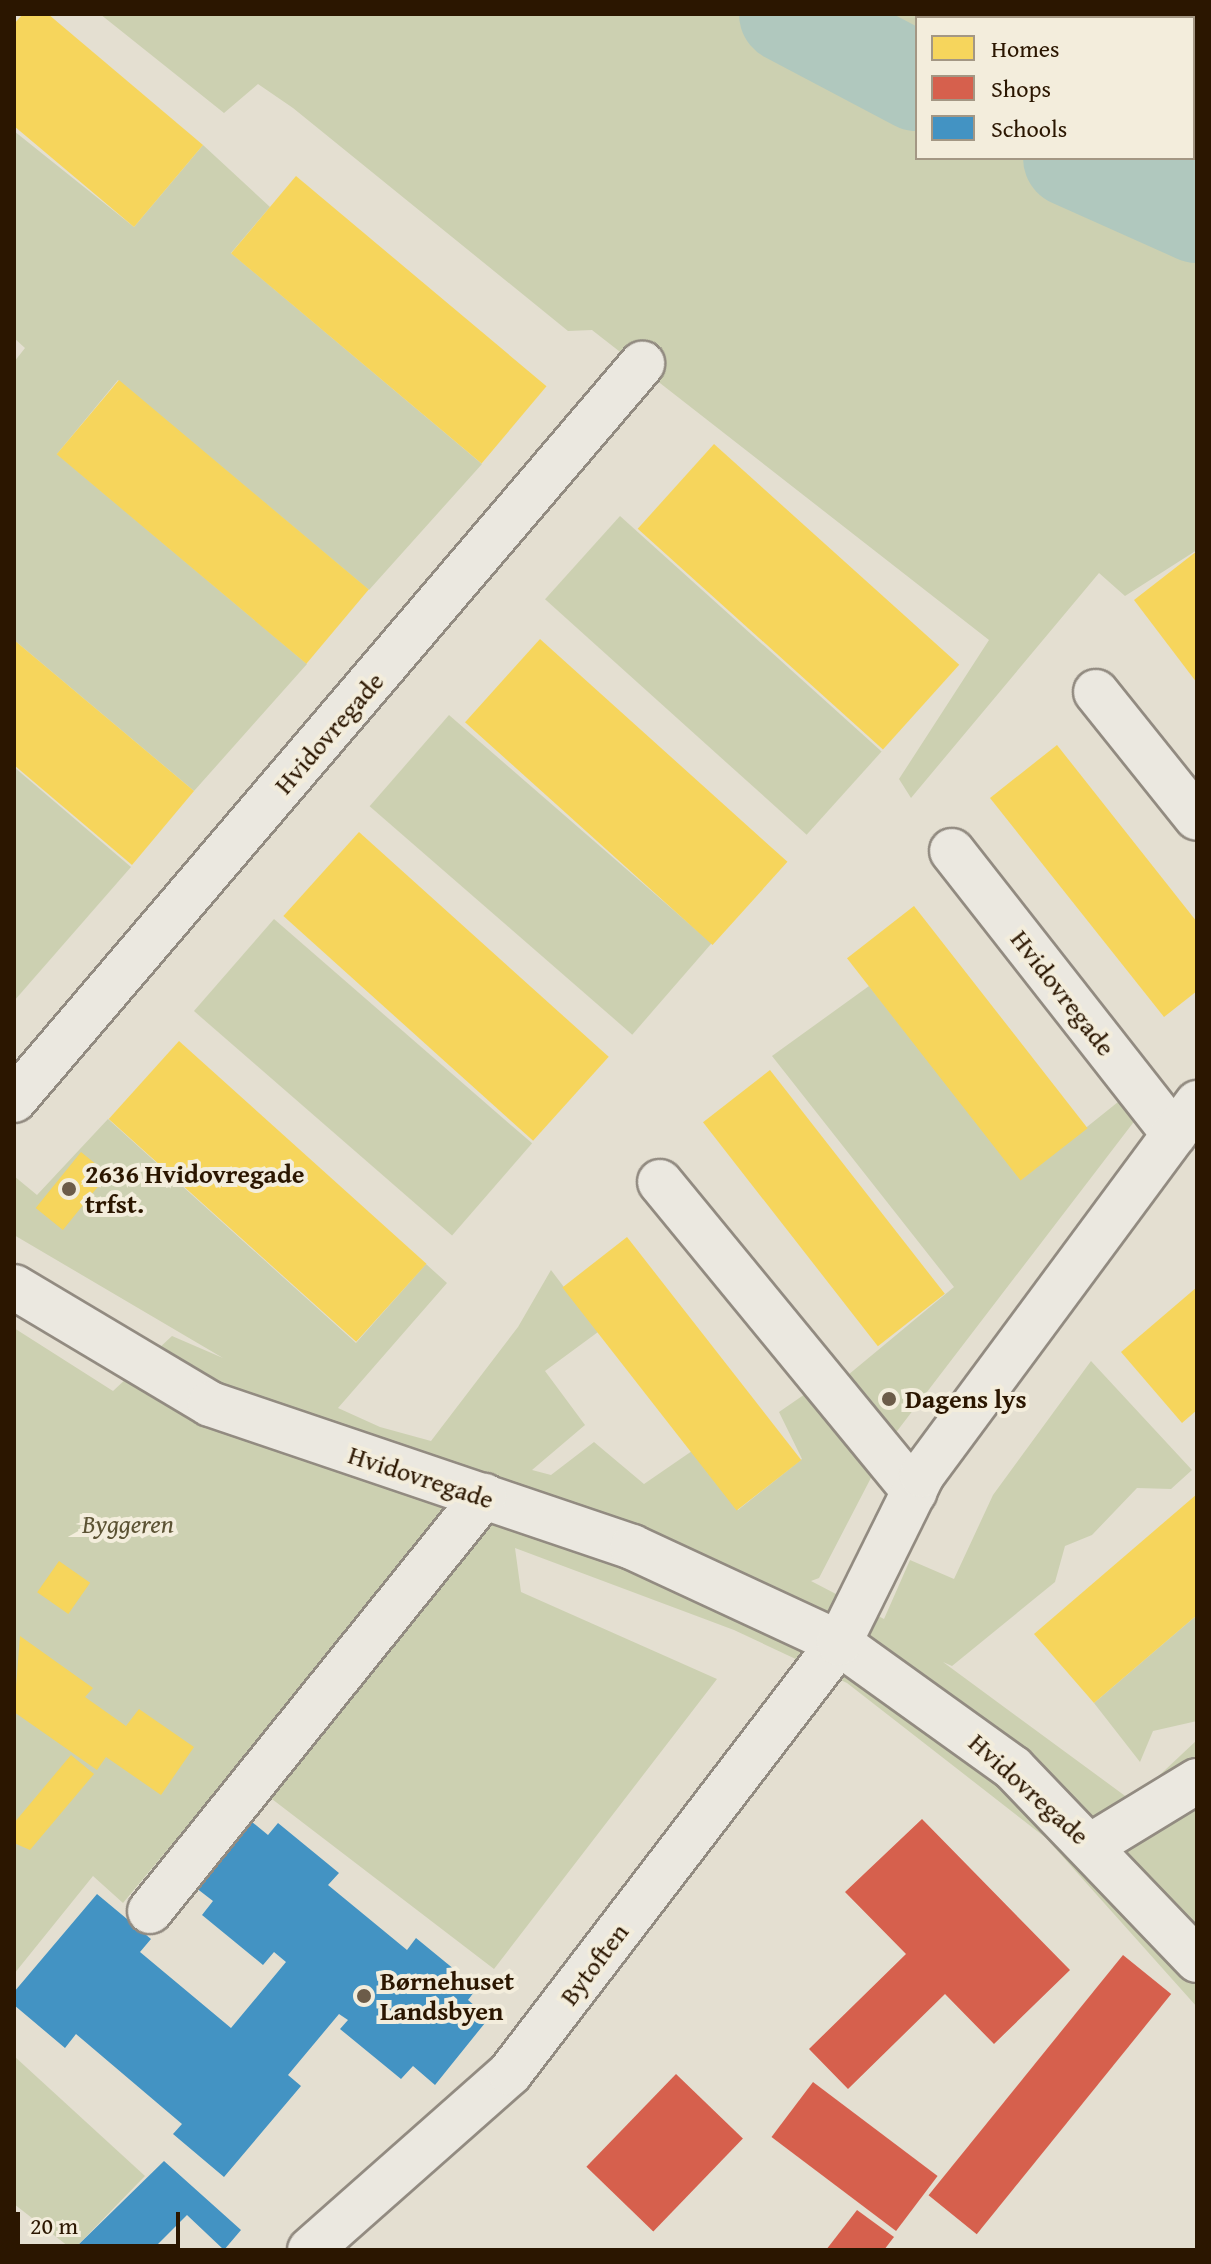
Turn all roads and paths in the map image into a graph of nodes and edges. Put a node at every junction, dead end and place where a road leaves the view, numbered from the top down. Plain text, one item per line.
1 (642, 364) dead end
2 (1096, 692) dead end
3 (1197, 818) edge
4 (952, 851) dead end
5 (14, 1100) edge
6 (1185, 1118) edge
7 (660, 1182) dead end
8 (14, 1287) edge
9 (915, 1492) junction
10 (484, 1496) junction
11 (839, 1643) junction
12 (1197, 1781) edge
13 (1092, 1845) junction
14 (150, 1911) dead end
15 (1197, 1960) edge
16 (310, 2250) edge

1 - 5 street, Hvidovregade
2 - 3 street
4 - 6 street, Hvidovregade
6 - 9 street, Hvidovregade
7 - 9 street
8 - 10 street, Hvidovregade
9 - 11 street, Hvidovregade
10 - 11 street, Hvidovregade
10 - 14 street
11 - 13 street, Hvidovregade
11 - 16 street, Bytoften
12 - 13 street
13 - 15 street, Hvidovregade

